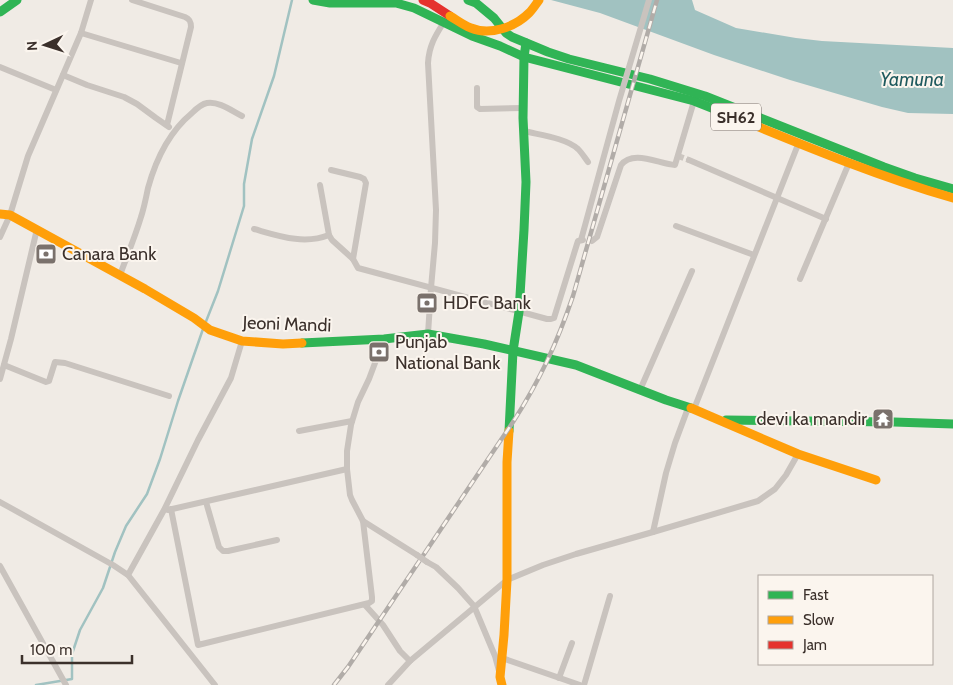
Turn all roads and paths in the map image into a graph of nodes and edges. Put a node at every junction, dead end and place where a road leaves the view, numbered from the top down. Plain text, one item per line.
1 (17, 0) edge
2 (91, 0) edge
3 (132, 0) edge
4 (313, 0) edge
5 (423, 0) edge
6 (468, 0) edge
7 (539, 0) edge
8 (649, 0) edge
9 (0, 12) edge
10 (447, 19) junction
11 (81, 33) junction
12 (526, 43) junction
13 (524, 57) junction
14 (181, 64) junction
15 (0, 67) edge
16 (63, 75) junction
17 (477, 88) dead end
18 (56, 90) junction
19 (694, 100) junction
20 (523, 108) junction
21 (242, 116) dead end
22 (167, 125) junction
23 (174, 130) junction
24 (524, 132) junction
25 (799, 142) junction
26 (689, 160) tunnel mouth
27 (588, 162) dead end
28 (849, 163) junction
29 (331, 170) dead end
30 (320, 185) dead end
31 (953, 189) edge
32 (778, 198) junction
33 (953, 198) edge
34 (0, 214) edge
35 (10, 215) junction
36 (826, 219) junction
37 (676, 226) dead end
38 (37, 229) junction
39 (254, 229) dead end
40 (329, 235) junction
41 (0, 237) edge
42 (592, 241) dead end
43 (754, 255) junction
44 (353, 259) junction
45 (692, 271) dead end
46 (120, 275) junction
47 (800, 278) dead end
48 (431, 288) junction
49 (519, 312) junction
50 (428, 334) junction
51 (384, 339) junction
52 (242, 341) junction
53 (513, 352) junction
54 (4, 365) junction
55 (0, 379) edge
56 (640, 390) junction
57 (169, 396) dead end
58 (691, 408) junction
59 (721, 420) junction
60 (352, 421) junction
61 (953, 424) edge
62 (299, 431) dead end
63 (798, 454) junction
64 (347, 470) junction
65 (876, 480) dead end
66 (0, 502) edge
67 (206, 502) junction
68 (168, 509) junction
69 (363, 521) junction
70 (653, 532) junction
71 (277, 540) dead end
72 (0, 566) edge
73 (128, 575) junction
74 (507, 580) junction
75 (610, 596) dead end
76 (365, 605) junction
77 (474, 606) junction
78 (572, 643) dead end
79 (198, 645) junction
80 (190, 656) junction
81 (502, 658) junction
82 (410, 661) junction
83 (559, 678) junction
84 (501, 681) edge
85 (66, 685) edge
86 (215, 685) edge
87 (388, 685) edge
88 (580, 685) edge
89 (584, 685) edge

1 - 9 main road
2 - 11 street
3 - 14 street
4 - 10 main road, SH62
5 - 10 main road
6 - 12 main road, SH62
7 - 10 main road, bridge
8 - 49 street, bridge
10 - 13 main road, SH62
10 - 48 street
11 - 14 street
11 - 16 street
12 - 13 main road
12 - 31 main road, SH62
13 - 19 main road, SH62
13 - 20 main road
14 - 22 street
15 - 18 street
16 - 18 street
16 - 22 street
17 - 20 street
18 - 35 street
19 - 25 main road, SH62
19 - 42 street
20 - 24 main road
21 - 23 street
22 - 23 street
23 - 46 street
24 - 27 street
24 - 49 main road
25 - 28 main road, SH62
25 - 32 street
26 - 32 street
28 - 33 main road, SH62
28 - 36 street
29 - 44 street
30 - 40 street
32 - 36 street
32 - 43 street
34 - 35 main road, Jeoni Mandi
35 - 38 main road, Jeoni Mandi
35 - 41 street
36 - 47 street
37 - 43 street
38 - 46 main road, Jeoni Mandi
38 - 54 street
39 - 40 street
40 - 44 street
43 - 58 street
44 - 48 street
45 - 56 street
46 - 52 main road, Jeoni Mandi
48 - 49 street
48 - 50 street
49 - 53 main road
50 - 51 main road, Jeoni Mandi
50 - 53 main road, Jeoni Mandi
51 - 52 main road, Jeoni Mandi
51 - 60 street
52 - 68 street
53 - 56 main road, Jeoni Mandi
53 - 74 main road
54 - 55 street
54 - 57 street
56 - 58 main road, Jeoni Mandi
58 - 59 main road, Jeoni Mandi
58 - 70 street
59 - 61 main road
59 - 63 main road, Jeoni Mandi
60 - 62 street
60 - 64 street
63 - 65 main road, Jeoni Mandi
63 - 70 street
64 - 67 street
64 - 69 street
66 - 73 street
67 - 68 street
67 - 71 street
68 - 73 street
68 - 79 street
69 - 76 street
69 - 77 street, bridge
70 - 74 street
72 - 85 street
73 - 80 street
74 - 77 street
74 - 81 main road
75 - 89 street
76 - 79 street
76 - 82 street
77 - 82 street
77 - 84 street
78 - 83 street
79 - 80 street
80 - 86 street
81 - 83 street
81 - 84 main road
82 - 87 street
83 - 88 street

